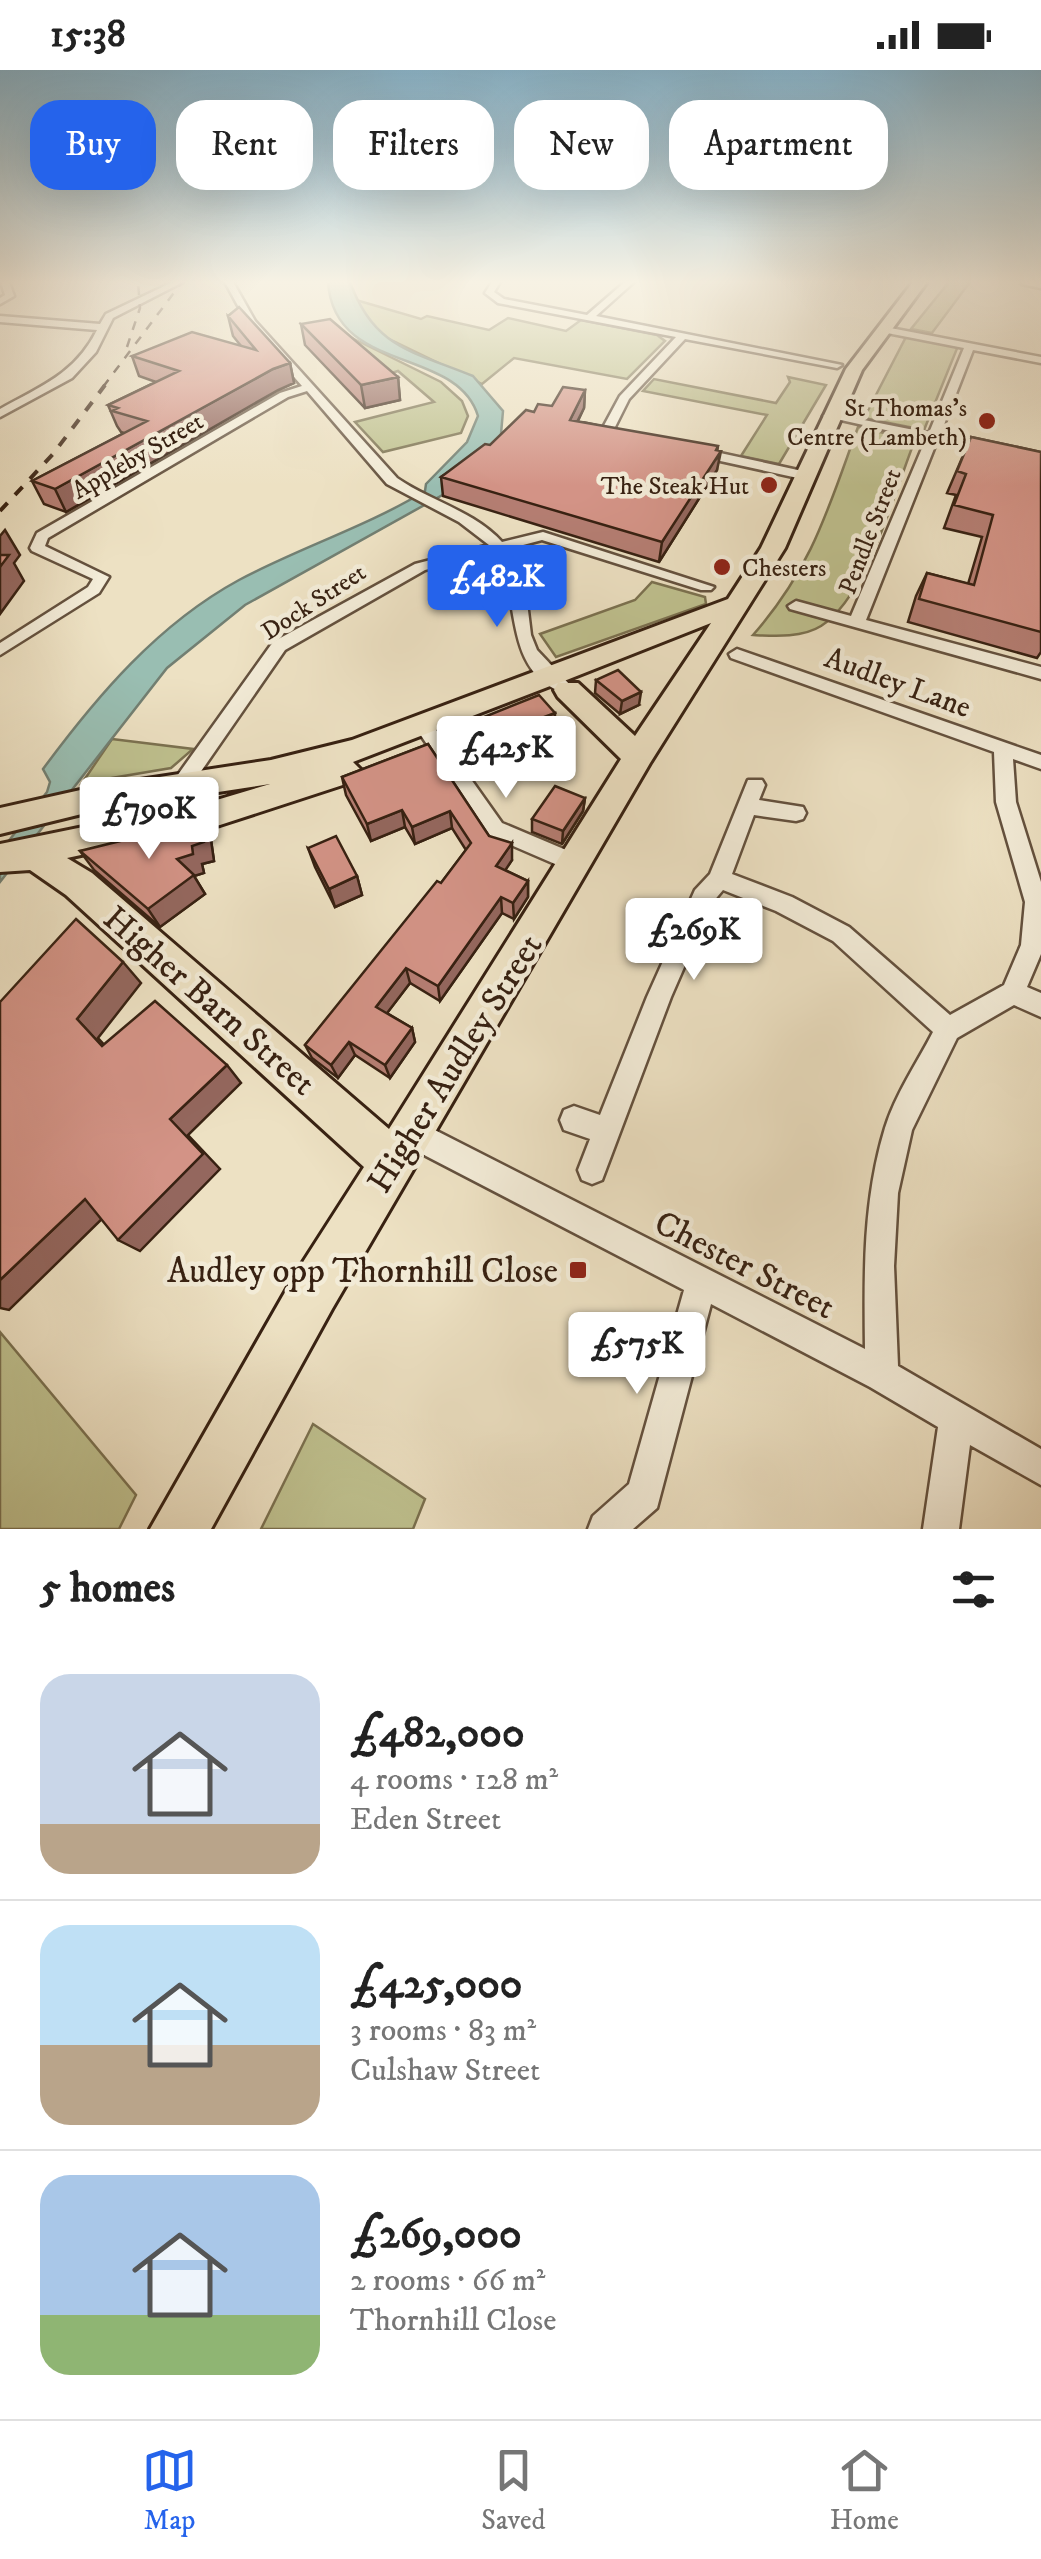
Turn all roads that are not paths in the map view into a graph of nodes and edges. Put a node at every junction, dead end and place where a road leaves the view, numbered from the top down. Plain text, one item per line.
1 (92, 350) edge
2 (277, 350) edge
3 (669, 350) edge
4 (757, 350) edge
5 (868, 350) edge
6 (968, 350) edge
7 (991, 350) edge
8 (1041, 360) edge
9 (837, 365) dead end
10 (309, 387) junction
11 (0, 414) edge
12 (829, 416) junction
13 (930, 436) junction
14 (642, 441) edge
15 (679, 448) edge
16 (1040, 454) edge
17 (807, 476) junction
18 (500, 547) junction
19 (706, 587) dead end
20 (796, 606) dead end
21 (734, 609) junction
22 (857, 622) junction
23 (0, 650) edge
24 (738, 654) dead end
25 (1041, 673) edge
26 (558, 683) junction
27 (427, 732) junction
28 (1003, 749) junction
29 (638, 757) junction
30 (1041, 762) edge
31 (179, 788) junction
32 (139, 792) junction
33 (796, 814) dead end
34 (0, 821) edge
35 (88, 840) junction
36 (577, 864) junction
37 (55, 877) edge
38 (719, 878) junction
39 (1013, 993) junction
40 (1041, 1005) edge
41 (948, 1030) junction
42 (574, 1120) dead end
43 (608, 1132) junction
44 (402, 1148) junction
45 (592, 1170) dead end
46 (701, 1285) junction
47 (882, 1376) junction
48 (956, 1420) junction
49 (1041, 1468) edge
50 (178, 1529) edge
51 (606, 1529) edge
52 (942, 1529) edge

1 - 11 street
2 - 10 street
3 - 14 street
4 - 9 street
5 - 12 highway, Higher Audley Street
6 - 13 street, Pendle Street
7 - 8 street
10 - 18 street
10 - 23 street, Appleby Street
12 - 13 street
12 - 17 highway, Higher Audley Street
13 - 16 street
13 - 22 street, Pendle Street
15 - 17 street
17 - 21 highway, Higher Audley Street
18 - 19 street, Dock Street
18 - 26 street
18 - 31 street, Dock Street
20 - 22 street
21 - 26 highway
21 - 29 highway, Higher Audley Street
22 - 25 street
24 - 28 street, Audley Lane
26 - 27 highway
26 - 29 highway
27 - 31 highway
27 - 35 highway
27 - 36 street
28 - 30 street, Audley Lane
28 - 39 street
29 - 36 highway, Higher Audley Street
31 - 32 highway
32 - 34 highway
32 - 35 highway
33 - 38 street
35 - 37 highway
36 - 44 highway, Higher Audley Street
37 - 44 highway, Higher Barn Street
38 - 41 street
38 - 43 street
39 - 40 street
39 - 41 street
41 - 47 street
42 - 43 street
43 - 45 street
44 - 46 street, Chester Street
44 - 50 highway, Higher Audley Street
46 - 47 street, Chester Street
46 - 51 street
47 - 48 street, Chester Street
48 - 49 street, Chester Street
48 - 52 street

